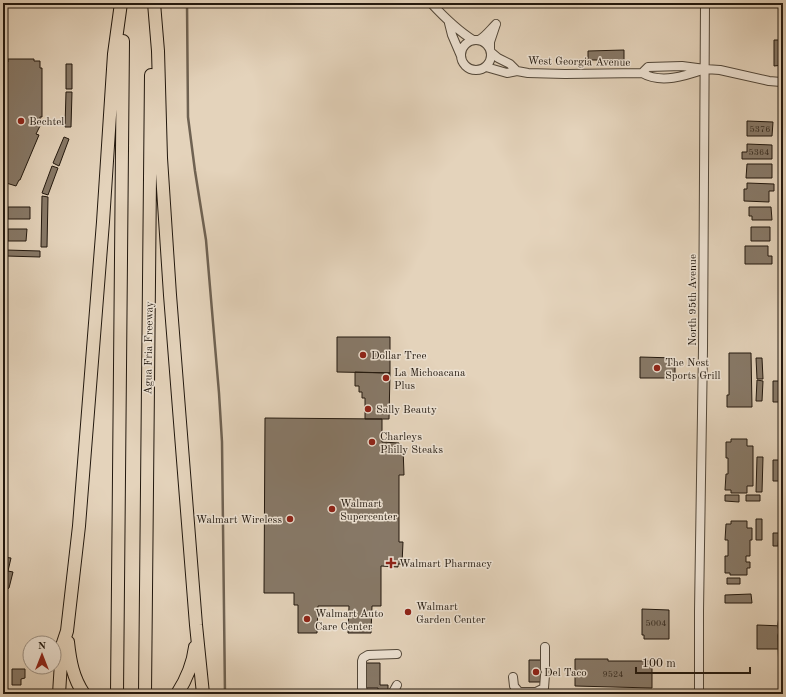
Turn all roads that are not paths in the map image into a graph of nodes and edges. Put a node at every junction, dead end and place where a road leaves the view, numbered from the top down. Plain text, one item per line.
1 (122, 3) edge
2 (153, 3) edge
3 (431, 3) edge
4 (705, 3) edge
5 (449, 23) junction
6 (476, 40) junction
7 (491, 51) junction
8 (461, 56) junction
9 (486, 67) junction
10 (705, 70) junction
11 (517, 71) junction
12 (782, 82) edge
13 (196, 625) junction
14 (67, 631) junction
15 (782, 636) edge
16 (545, 647) dead end
17 (397, 654) dead end
18 (783, 657) edge
19 (513, 677) dead end
20 (397, 685) dead end
21 (59, 694) edge
22 (84, 694) edge
23 (117, 694) edge
24 (144, 694) edge
25 (177, 694) edge
26 (203, 694) edge
27 (365, 694) edge
28 (392, 694) edge
29 (699, 694) edge

1 - 14 highway
1 - 23 highway
2 - 13 highway
2 - 24 highway, Agua Fria Freeway
3 - 5 street
4 - 10 street, North 95th Avenue
5 - 6 street
5 - 8 street
6 - 7 street
6 - 7 street
6 - 8 street
7 - 9 street
7 - 11 street, West Georgia Avenue
8 - 9 street
9 - 11 street, West Georgia Avenue
10 - 11 street, West Georgia Avenue
10 - 12 street, West Georgia Avenue
10 - 29 street, North 95th Avenue
13 - 25 highway
13 - 26 highway
14 - 21 highway
14 - 22 highway
15 - 18 street
16 - 19 street
17 - 27 street
20 - 28 street

